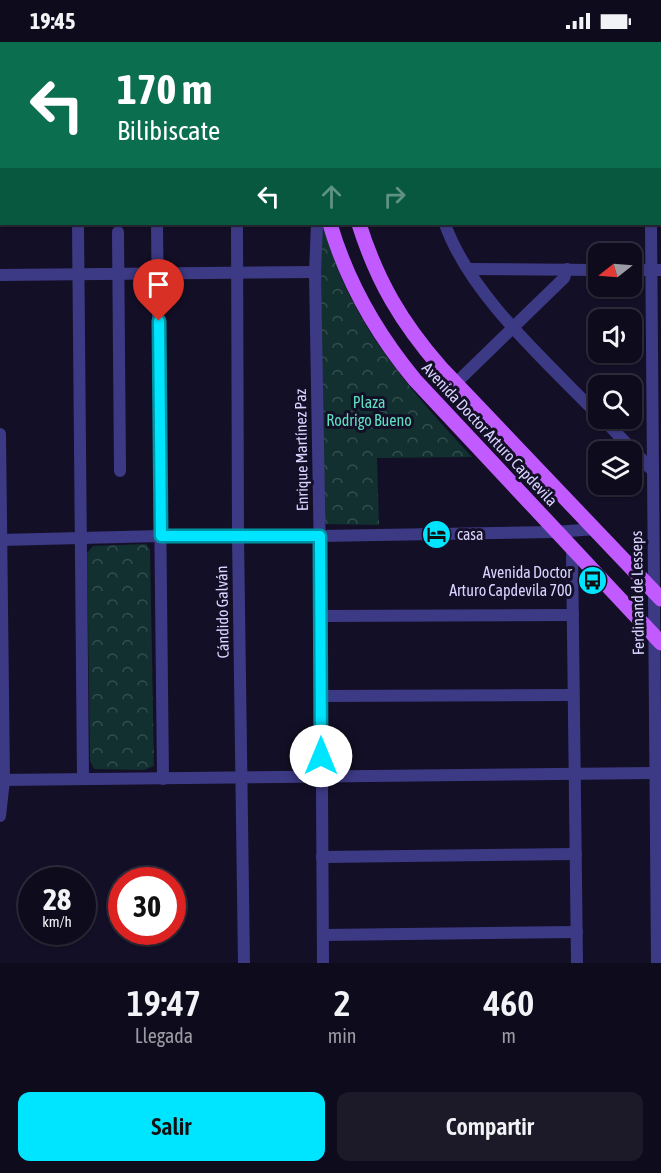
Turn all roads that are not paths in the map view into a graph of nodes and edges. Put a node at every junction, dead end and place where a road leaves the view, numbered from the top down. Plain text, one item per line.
1 (78, 225) edge
2 (158, 225) edge
3 (237, 225) edge
4 (317, 225) edge
5 (330, 225) edge
6 (359, 225) edge
7 (445, 225) edge
8 (651, 225) edge
9 (118, 232) dead end
10 (469, 269) junction
11 (567, 269) junction
12 (588, 270) edge
13 (656, 270) edge
14 (238, 272) junction
15 (315, 272) junction
16 (119, 273) junction
17 (158, 273) junction
18 (79, 274) junction
19 (0, 275) edge
20 (514, 328) junction
21 (456, 383) junction
22 (588, 405) edge
23 (613, 429) edge
24 (0, 434) edge
25 (652, 470) junction
26 (120, 471) dead end
27 (596, 530) junction
28 (555, 532) junction
29 (161, 536) junction
30 (238, 536) junction
31 (320, 536) junction
32 (81, 537) junction
33 (0, 540) edge
34 (572, 550) junction
35 (657, 596) edge
36 (573, 615) junction
37 (321, 616) junction
38 (658, 639) edge
39 (573, 695) junction
40 (321, 696) junction
41 (658, 707) edge
42 (654, 773) junction
43 (574, 774) junction
44 (321, 777) junction
45 (241, 778) junction
46 (83, 779) junction
47 (163, 779) junction
48 (2, 780) edge
49 (0, 816) edge
50 (576, 854) junction
51 (322, 857) junction
52 (577, 932) junction
53 (323, 935) junction
54 (244, 963) edge
55 (323, 963) edge
56 (577, 963) edge
57 (657, 963) edge

1 - 18 street
2 - 17 street
3 - 14 street, Cándido Galván
4 - 15 street, Enrique Martínez Paz
5 - 28 main road, Avenida Doctor Arturo Capdevila
6 - 21 main road, Avenida Doctor Arturo Capdevila
7 - 10 street
8 - 13 street, Ferdinand de Lesseps
9 - 16 street
10 - 11 street
10 - 20 street
11 - 12 street
11 - 20 street
13 - 25 street, Ferdinand de Lesseps
14 - 15 street
14 - 17 street
14 - 30 street, Cándido Galván
15 - 31 street, Enrique Martínez Paz
16 - 17 street
16 - 18 street
16 - 26 street
17 - 29 street
18 - 19 street
18 - 32 street
20 - 21 street
20 - 22 street
21 - 27 main road, Avenida Doctor Arturo Capdevila
23 - 25 street
24 - 33 street
25 - 35 street, Ferdinand de Lesseps
27 - 28 street
27 - 35 main road, Avenida Doctor Arturo Capdevila
28 - 31 street
28 - 34 main road, Avenida Doctor Arturo Capdevila
29 - 30 street
29 - 32 street
29 - 47 street
30 - 31 street
30 - 45 street, Cándido Galván
31 - 37 street, Enrique Martínez Paz
32 - 33 street
32 - 46 street
33 - 48 street
34 - 36 street
34 - 38 main road, Avenida Doctor Arturo Capdevila
35 - 38 street, Ferdinand de Lesseps
36 - 37 street
36 - 39 street
37 - 40 street, Enrique Martínez Paz
38 - 41 street, Ferdinand de Lesseps
39 - 40 street
39 - 43 street
40 - 44 street, Enrique Martínez Paz
41 - 42 street, Ferdinand de Lesseps
42 - 43 street
42 - 57 street, Ferdinand de Lesseps
43 - 44 street
43 - 50 street
44 - 45 street
44 - 51 street, Enrique Martínez Paz
45 - 47 street
45 - 54 street, Cándido Galván
46 - 47 street
46 - 48 street
48 - 49 street
50 - 51 street
50 - 52 street
51 - 53 street, Enrique Martínez Paz
52 - 53 street
52 - 56 street
53 - 55 street, Enrique Martínez Paz

